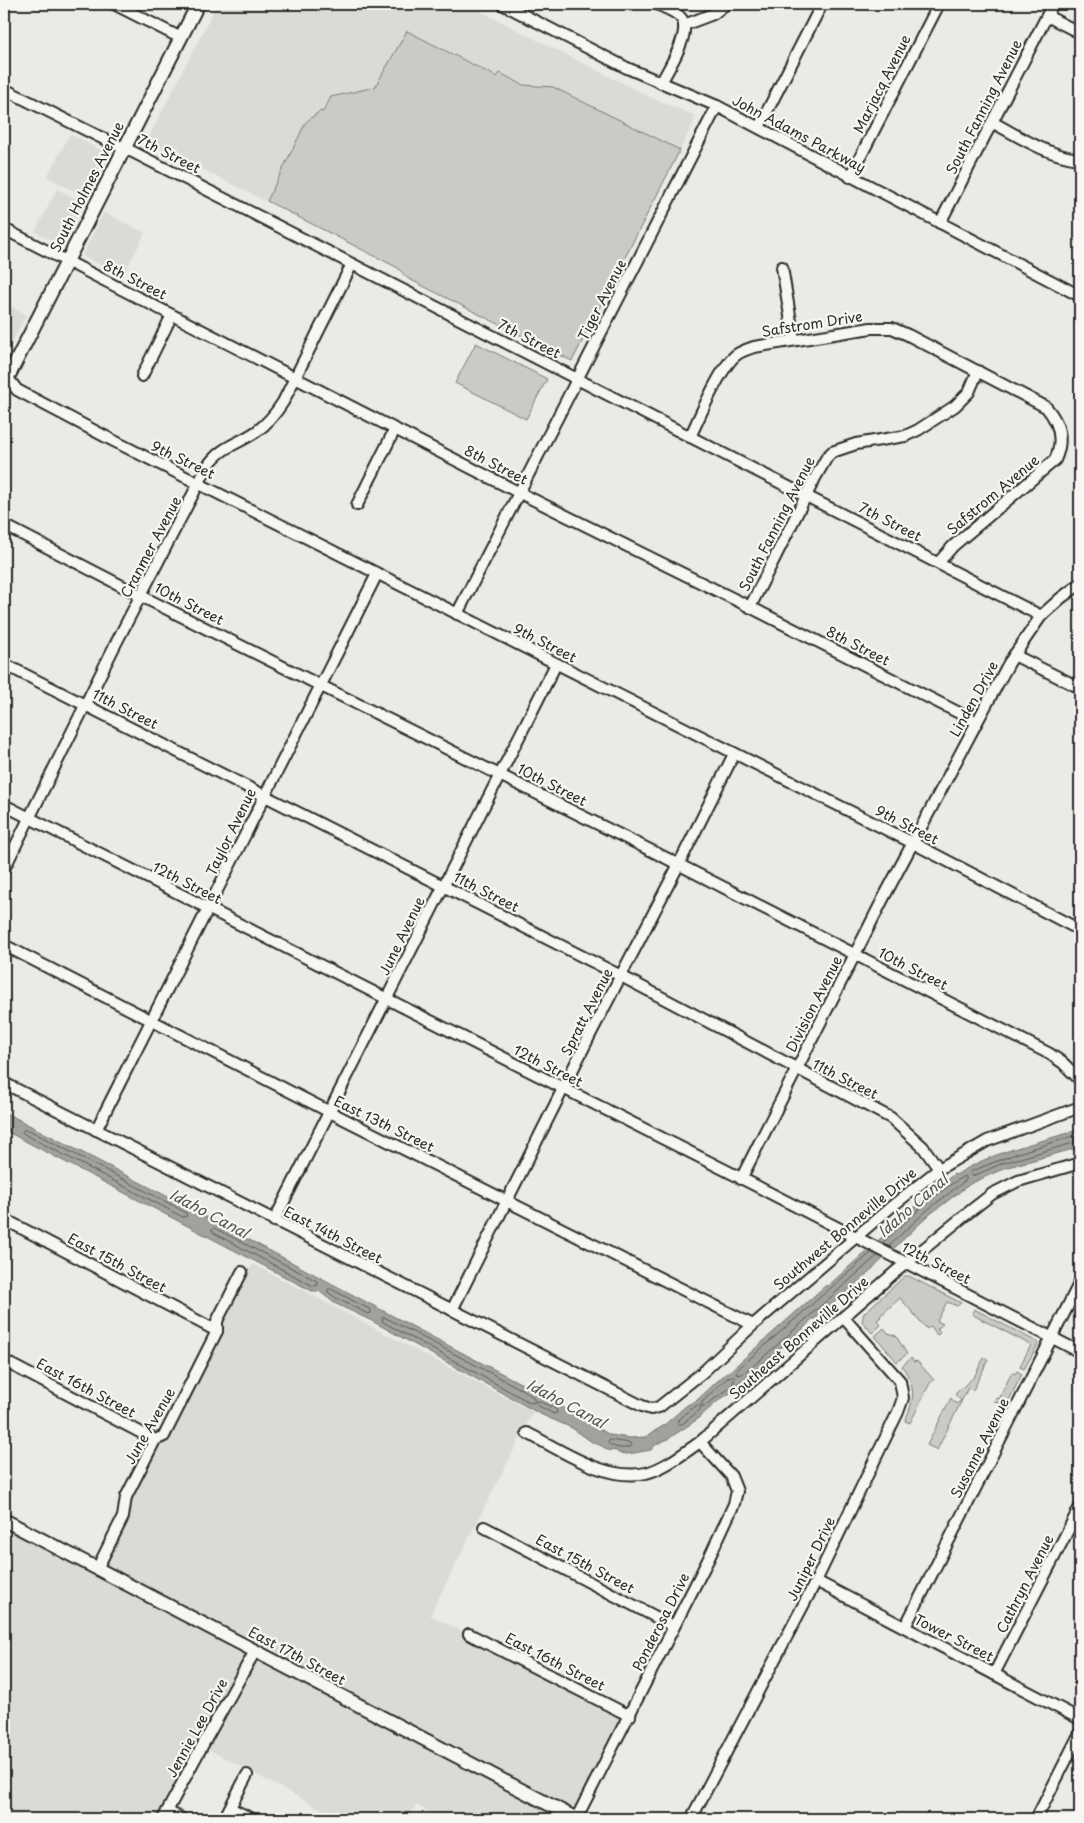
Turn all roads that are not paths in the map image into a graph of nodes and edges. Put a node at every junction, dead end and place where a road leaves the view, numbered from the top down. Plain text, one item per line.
1 (114, 4) edge
2 (198, 4) edge
3 (502, 4) edge
4 (657, 4) edge
5 (726, 4) edge
6 (822, 4) edge
7 (939, 4) edge
8 (1053, 4) edge
9 (1047, 16) junction
10 (685, 27) junction
11 (1080, 34) edge
12 (181, 38) junction
13 (661, 83) junction
14 (4, 89) edge
15 (717, 106) junction
16 (992, 122) junction
17 (759, 127) junction
18 (125, 148) junction
19 (1080, 159) edge
20 (850, 176) junction
21 (940, 223) junction
22 (4, 229) edge
23 (66, 261) junction
24 (352, 264) junction
25 (782, 267) dead end
26 (1080, 296) edge
27 (172, 315) junction
28 (794, 340) junction
29 (978, 371) junction
30 (142, 376) dead end
31 (5, 378) edge
32 (294, 378) junction
33 (577, 379) junction
34 (396, 429) junction
35 (690, 437) junction
36 (200, 483) junction
37 (518, 492) junction
38 (807, 495) junction
39 (357, 505) dead end
40 (4, 525) edge
41 (939, 562) junction
42 (377, 574) junction
43 (1080, 584) edge
44 (141, 596) junction
45 (750, 607) junction
46 (457, 614) junction
47 (1041, 616) junction
48 (1014, 655) junction
49 (4, 664) edge
50 (556, 664) junction
51 (320, 685) junction
52 (1080, 688) edge
53 (86, 705) junction
54 (977, 722) junction
55 (734, 754) junction
56 (500, 774) junction
57 (264, 795) junction
58 (4, 806) edge
59 (29, 818) junction
60 (912, 843) junction
61 (679, 864) junction
62 (4, 869) edge
63 (443, 885) junction
64 (208, 909) junction
65 (1080, 930) edge
66 (4, 945) edge
67 (855, 954) junction
68 (621, 976) junction
69 (386, 999) junction
70 (150, 1021) junction
71 (797, 1069) junction
72 (1080, 1080) edge
73 (4, 1083) edge
74 (564, 1089) junction
75 (1080, 1107) edge
76 (328, 1111) junction
77 (96, 1130) junction
78 (1080, 1163) edge
79 (939, 1168) junction
80 (742, 1179) junction
81 (508, 1200) junction
82 (4, 1219) edge
83 (274, 1221) junction
84 (856, 1237) junction
85 (907, 1264) junction
86 (242, 1272) dead end
87 (1080, 1282) edge
88 (452, 1310) junction
89 (844, 1318) junction
90 (753, 1325) junction
91 (217, 1331) junction
92 (1051, 1338) junction
93 (1080, 1352) edge
94 (4, 1361) edge
95 (651, 1409) joint
96 (527, 1433) dead end
97 (155, 1440) junction
98 (700, 1442) junction
99 (1080, 1507) edge
100 (4, 1520) edge
101 (484, 1527) dead end
102 (97, 1568) junction
103 (816, 1581) junction
104 (673, 1626) junction
105 (905, 1627) junction
106 (469, 1634) dead end
107 (255, 1651) junction
108 (994, 1674) junction
109 (630, 1716) junction
110 (1080, 1719) edge
111 (1080, 1733) edge
112 (247, 1775) dead end
113 (230, 1808) junction
114 (165, 1815) edge
115 (182, 1819) edge
116 (224, 1819) edge
117 (252, 1819) edge
118 (576, 1819) edge
119 (691, 1819) edge
120 (1036, 1819) edge

1 - 12 street
2 - 12 main road, South Holmes Avenue
3 - 13 street, John Adams Parkway
4 - 10 street
5 - 10 street
6 - 17 street
7 - 20 street, Marjacq Avenue
8 - 9 street, South Fanning Avenue
9 - 11 street
9 - 16 street, South Fanning Avenue
10 - 13 street
12 - 18 main road, South Holmes Avenue
13 - 15 street, John Adams Parkway
14 - 18 street, 7th Street
15 - 17 street, John Adams Parkway
15 - 33 street, Tiger Avenue
16 - 19 street
16 - 21 street, South Fanning Avenue
17 - 20 street, John Adams Parkway
18 - 23 main road, South Holmes Avenue
18 - 24 street, 7th Street
20 - 21 street, John Adams Parkway
21 - 26 street, John Adams Parkway
22 - 23 street, 8th Street
23 - 27 street, 8th Street
23 - 31 main road, South Holmes Avenue
24 - 32 street, Cranmer Avenue
24 - 33 street, 7th Street
25 - 28 street
27 - 30 street
27 - 32 street, 8th Street
28 - 29 street, Safstrom Drive
28 - 35 street, Safstrom Drive
29 - 38 street, South Fanning Avenue
29 - 41 street, Safstrom Avenue
31 - 36 street, 9th Street
32 - 34 street, 8th Street
32 - 36 street, Cranmer Avenue
33 - 35 street, 7th Street
33 - 37 street, Tiger Avenue
34 - 37 street, 8th Street
34 - 39 street
35 - 38 street, 7th Street
36 - 42 street, 9th Street
36 - 44 street, Cranmer Avenue
37 - 45 street, 8th Street
37 - 46 street, Tiger Avenue
38 - 41 street, 7th Street
38 - 45 street, South Fanning Avenue
40 - 44 street, 10th Street
41 - 47 street, 7th Street
42 - 46 street, 9th Street
42 - 51 street, Taylor Avenue
43 - 47 street, Linden Drive
44 - 51 street, 10th Street
44 - 53 street, Cranmer Avenue
45 - 54 street, 8th Street
46 - 50 street, 9th Street
47 - 48 street, Linden Drive
48 - 52 street
48 - 54 street, Linden Drive
49 - 53 street, 11th Street
50 - 55 street, 9th Street
50 - 56 street, June Avenue
51 - 56 street, 10th Street
51 - 57 street, Taylor Avenue
53 - 57 street, 11th Street
53 - 59 street, Cranmer Avenue
54 - 60 street, Linden Drive
55 - 60 street, 9th Street
55 - 61 street, Spratt Avenue
56 - 61 street, 10th Street
56 - 63 street, June Avenue
57 - 63 street, 11th Street
57 - 64 street, Taylor Avenue
58 - 59 street, 12th Street
59 - 62 street, Cranmer Avenue
59 - 64 street, 12th Street
60 - 65 street, 9th Street
60 - 67 street, Division Avenue
61 - 67 street, 10th Street
61 - 68 street, Spratt Avenue
63 - 68 street, 11th Street
63 - 69 street, June Avenue
64 - 69 street, 12th Street
64 - 70 street, Taylor Avenue
66 - 70 street, East 13th Street
67 - 71 street, Division Avenue
67 - 72 street, 10th Street
68 - 71 street, 11th Street
68 - 74 street, Spratt Avenue
69 - 74 street, 12th Street
69 - 76 street, June Avenue
70 - 76 street, East 13th Street
70 - 77 street, Taylor Avenue
71 - 79 street, 11th Street
71 - 80 street, Division Avenue
73 - 77 street, East 14th Street
74 - 80 street, 12th Street
74 - 81 street, Spratt Avenue
75 - 79 street, Southwest Bonneville Drive
76 - 81 street, East 13th Street
76 - 83 street, June Avenue
77 - 83 street, East 14th Street
78 - 85 street, Southeast Bonneville Drive
79 - 84 street, Southwest Bonneville Drive
80 - 84 street, 12th Street
81 - 88 street, Spratt Avenue
81 - 90 street, East 13th Street
82 - 91 street, East 15th Street
83 - 88 street, East 14th Street
84 - 85 street, 12th Street
84 - 90 street, Southwest Bonneville Drive
85 - 89 street, Southeast Bonneville Drive
85 - 92 street, 12th Street
86 - 91 street, June Avenue
87 - 92 street, Susanne Avenue
88 - 95 street, East 14th Street
89 - 98 street, Southeast Bonneville Drive
89 - 103 street, Juniper Drive
90 - 95 street, Southwest Bonneville Drive
91 - 97 street, June Avenue
92 - 93 street, 12th Street
92 - 105 street, Susanne Avenue
94 - 97 street, East 16th Street
96 - 98 street, Southeast Bonneville Drive
97 - 102 street, June Avenue
98 - 104 street, Ponderosa Drive
99 - 108 street, Cathryn Avenue
100 - 102 main road, East 17th Street
101 - 104 street, East 15th Street
102 - 107 main road, East 17th Street
103 - 105 street, Tower Street
103 - 119 street, Juniper Drive
104 - 109 street, Ponderosa Drive
105 - 108 street, Tower Street
106 - 109 street, East 16th Street
107 - 114 street, Jennie Lee Drive
107 - 118 main road, East 17th Street
108 - 110 street, Tower Street
109 - 118 street, Ponderosa Drive
111 - 120 street
112 - 113 street
113 - 116 street
113 - 117 street
114 - 115 street

